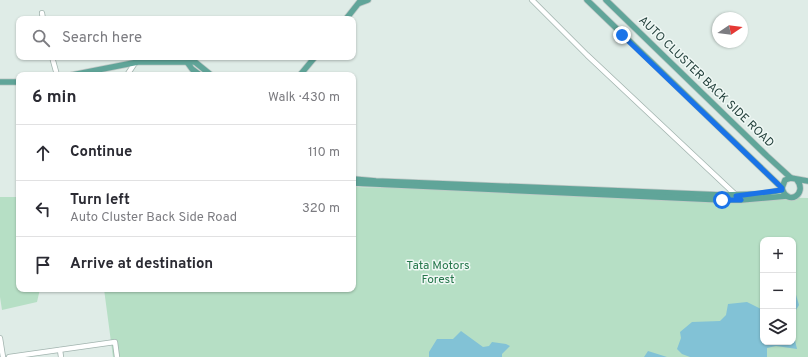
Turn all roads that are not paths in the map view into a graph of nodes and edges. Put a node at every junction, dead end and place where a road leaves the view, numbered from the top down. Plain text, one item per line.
1 (368, 0) edge
2 (532, 0) edge
3 (586, 0) edge
4 (606, 0) edge
5 (360, 2) edge
6 (42, 13) dead end
7 (42, 16) edge
8 (348, 16) edge
9 (53, 60) edge
10 (312, 60) edge
11 (187, 62) junction
12 (135, 63) junction
13 (56, 72) edge
14 (93, 72) edge
15 (129, 72) edge
16 (196, 72) edge
17 (207, 72) edge
18 (302, 72) edge
19 (0, 82) edge
20 (16, 83) edge
21 (356, 178) edge
22 (794, 179) junction
23 (808, 181) edge
24 (356, 182) edge
25 (387, 183) junction
26 (782, 189) junction
27 (787, 196) junction
28 (739, 198) junction
29 (0, 338) edge
30 (60, 350) junction
31 (3, 357) edge
32 (9, 357) edge
33 (61, 357) edge
34 (117, 357) edge

1 - 5 main road
2 - 28 street
3 - 26 main road, AUTO CLUSTER BACK SIDE ROAD
4 - 22 main road, AUTO CLUSTER BACK SIDE ROAD
5 - 8 main road
6 - 7 street
9 - 13 street
10 - 18 main road
11 - 12 main road
11 - 16 main road
11 - 17 main road
12 - 14 main road
12 - 15 street
19 - 20 main road
21 - 25 main road
22 - 23 main road
22 - 26 main road
22 - 27 main road
24 - 25 main road
25 - 28 main road
26 - 27 main road, AUTO CLUSTER BACK SIDE ROAD
26 - 28 main road
27 - 28 main road
29 - 31 street
30 - 32 street
30 - 33 street
30 - 34 street

